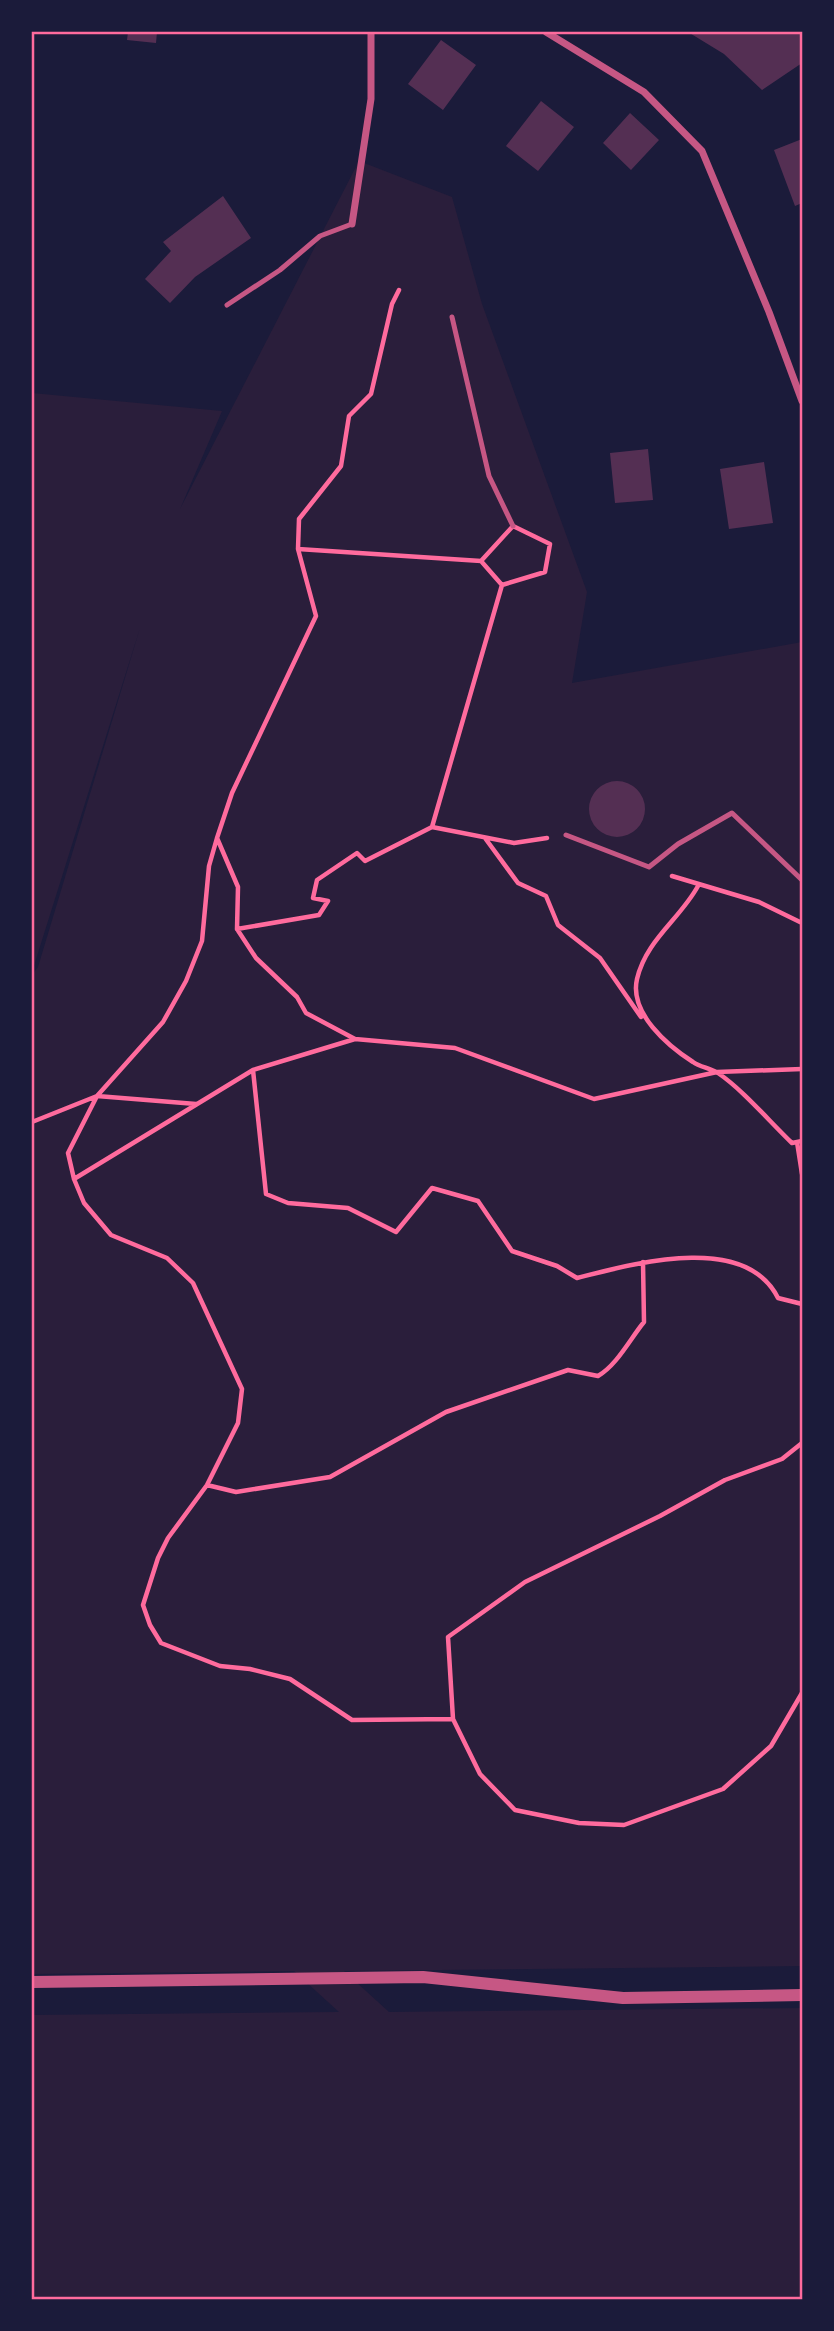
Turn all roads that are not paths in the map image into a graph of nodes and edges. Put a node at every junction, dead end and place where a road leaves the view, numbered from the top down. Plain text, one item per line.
1 (371, 32) edge
2 (547, 32) edge
3 (352, 224) joint
4 (228, 305) dead end
5 (452, 317) dead end
6 (803, 401) edge
7 (513, 526) road end
8 (566, 835) road end
9 (803, 880) edge
10 (32, 1982) edge
11 (803, 1994) edge

1 - 3 street
2 - 6 street
3 - 4 lane
5 - 7 lane
8 - 9 lane
10 - 11 street

